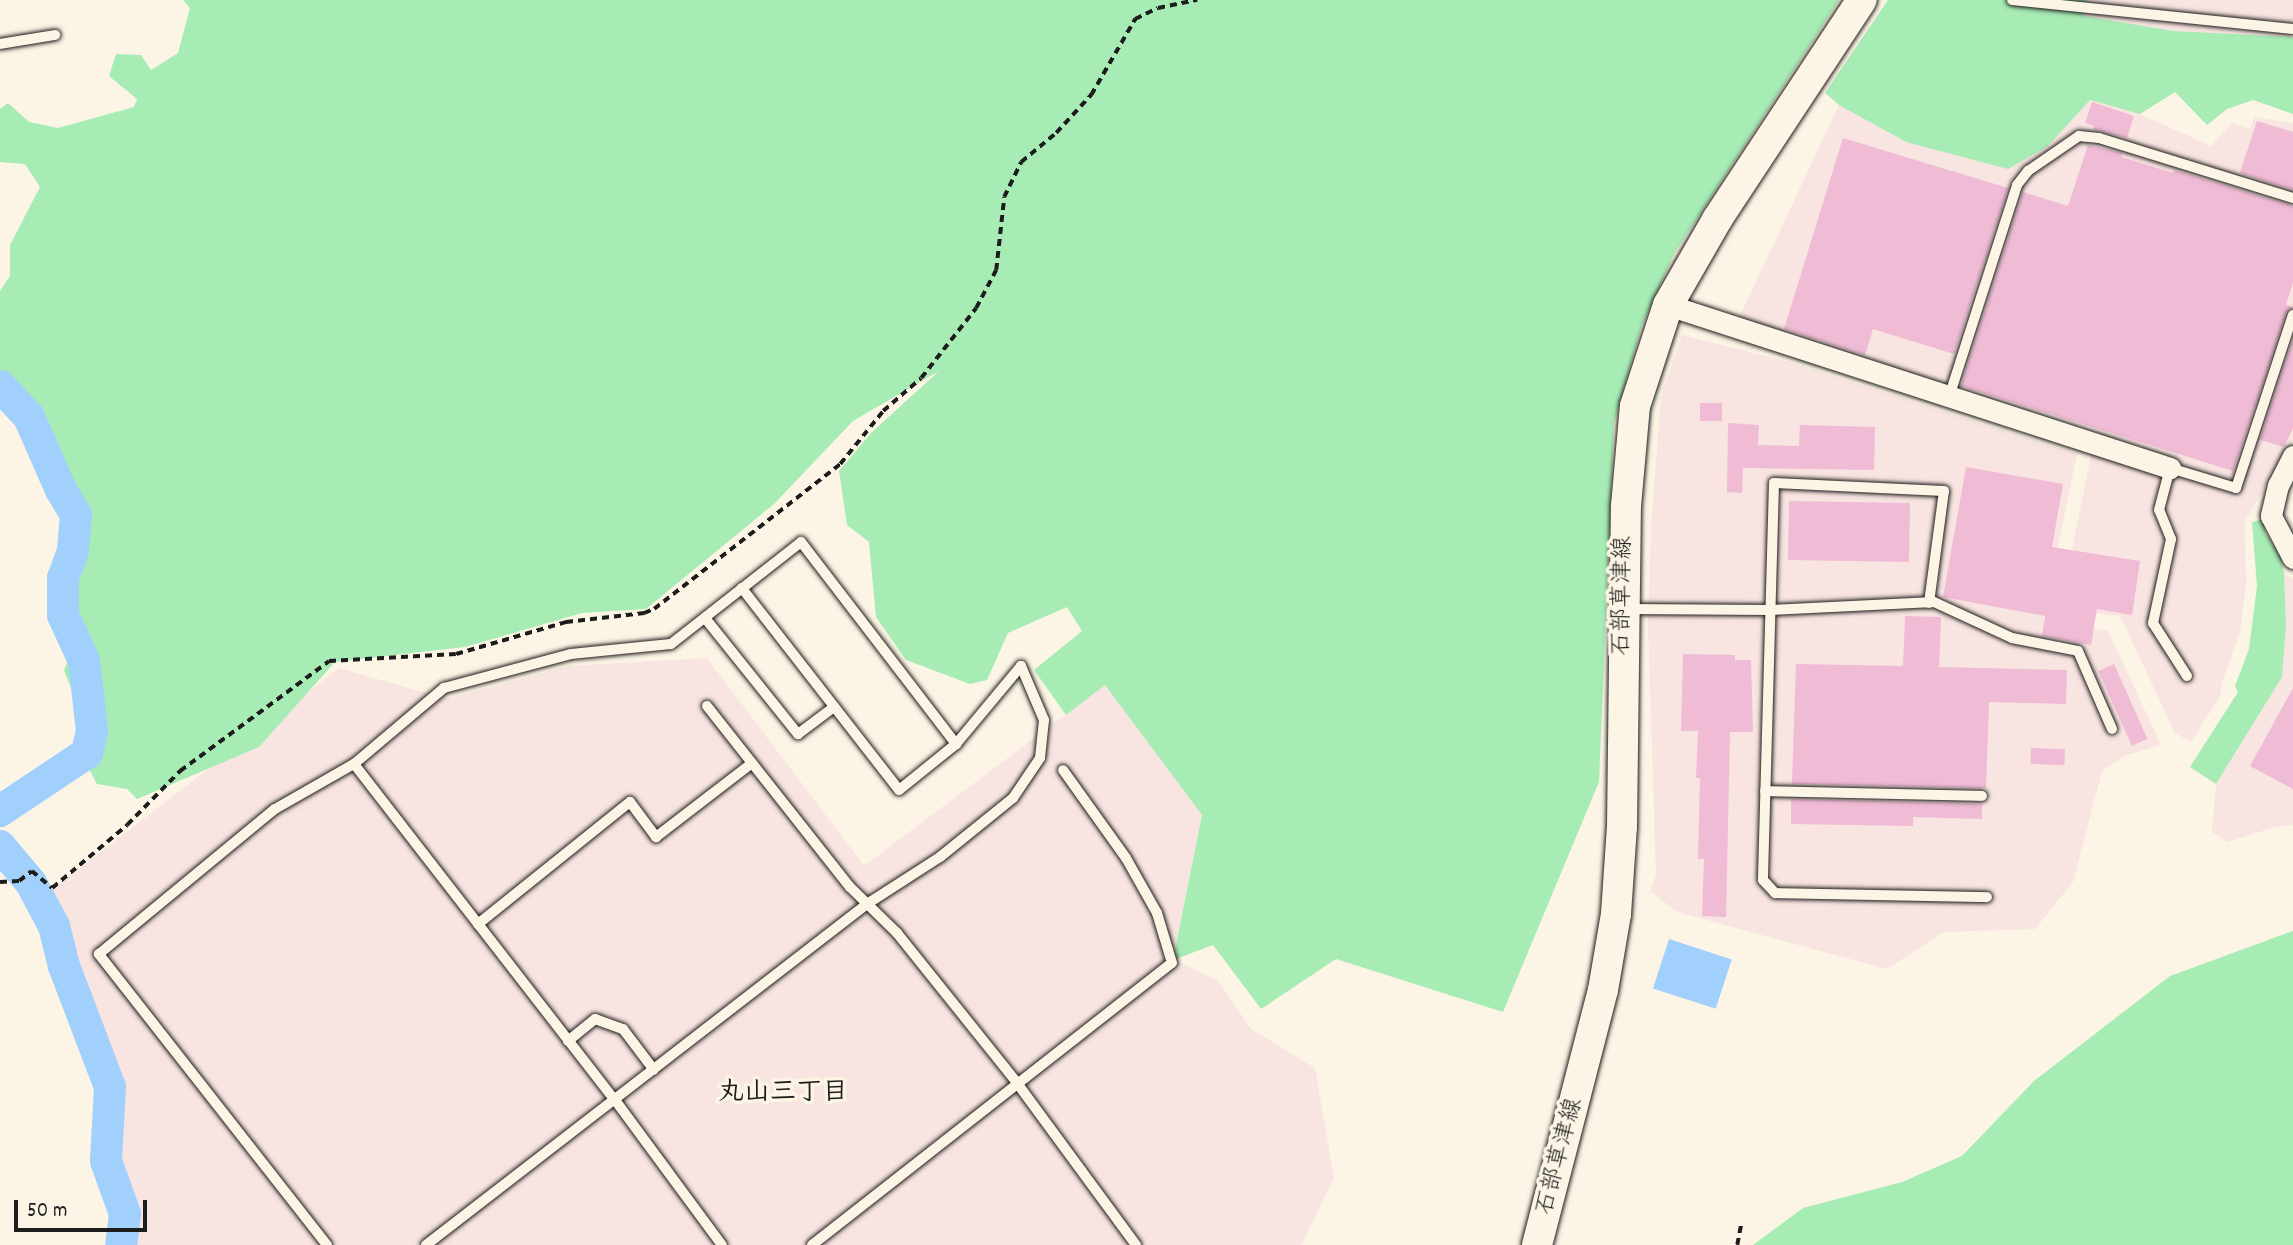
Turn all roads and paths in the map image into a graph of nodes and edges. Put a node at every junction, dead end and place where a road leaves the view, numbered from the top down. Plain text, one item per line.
1 (1197, 0) edge
2 (1862, 0) edge
3 (2012, 0) edge
4 (2293, 29) edge
5 (55, 35) dead end
6 (0, 44) edge
7 (2293, 198) edge
8 (1668, 305) junction
9 (2293, 315) edge
10 (1948, 398) junction
11 (2293, 456) edge
12 (2170, 468) junction
13 (2293, 558) edge
14 (742, 589) junction
15 (1929, 603) junction
16 (1624, 609) junction
17 (1770, 610) junction
18 (705, 618) junction
19 (2187, 676) dead end
20 (707, 706) dead end
21 (834, 707) junction
22 (2112, 729) dead end
23 (956, 744) junction
24 (752, 763) junction
25 (354, 764) junction
26 (1063, 770) dead end
27 (1765, 791) junction
28 (1982, 796) dead end
29 (0, 882) edge
30 (1987, 897) dead end
31 (867, 904) junction
32 (478, 923) junction
33 (568, 1041) junction
34 (654, 1070) junction
35 (1017, 1083) junction
36 (615, 1100) junction
37 (1741, 1225) dead end
38 (327, 1245) edge
39 (426, 1245) edge
40 (722, 1245) edge
41 (812, 1245) edge
42 (1136, 1245) edge
43 (1537, 1245) edge
44 (1737, 1245) edge

1 - 29 path
2 - 8 main road, 石部草津線
3 - 4 lane
5 - 6 lane
7 - 10 lane
8 - 10 street
8 - 16 main road, 石部草津線
9 - 12 lane
10 - 12 street
11 - 13 street
12 - 19 lane
14 - 18 lane
14 - 21 lane
14 - 23 lane
15 - 17 lane
15 - 17 lane
15 - 22 lane
16 - 17 lane
16 - 43 main road, 石部草津線
17 - 27 lane
18 - 21 lane
18 - 25 lane
20 - 24 lane
21 - 23 lane
23 - 31 lane
24 - 31 lane
24 - 32 lane
25 - 32 lane
25 - 38 lane
26 - 35 lane
27 - 28 lane
27 - 30 lane
31 - 34 lane
31 - 35 lane
32 - 33 lane
33 - 34 lane
33 - 36 lane
34 - 36 lane
35 - 41 lane
35 - 42 lane
36 - 39 lane
36 - 40 lane
37 - 44 path

